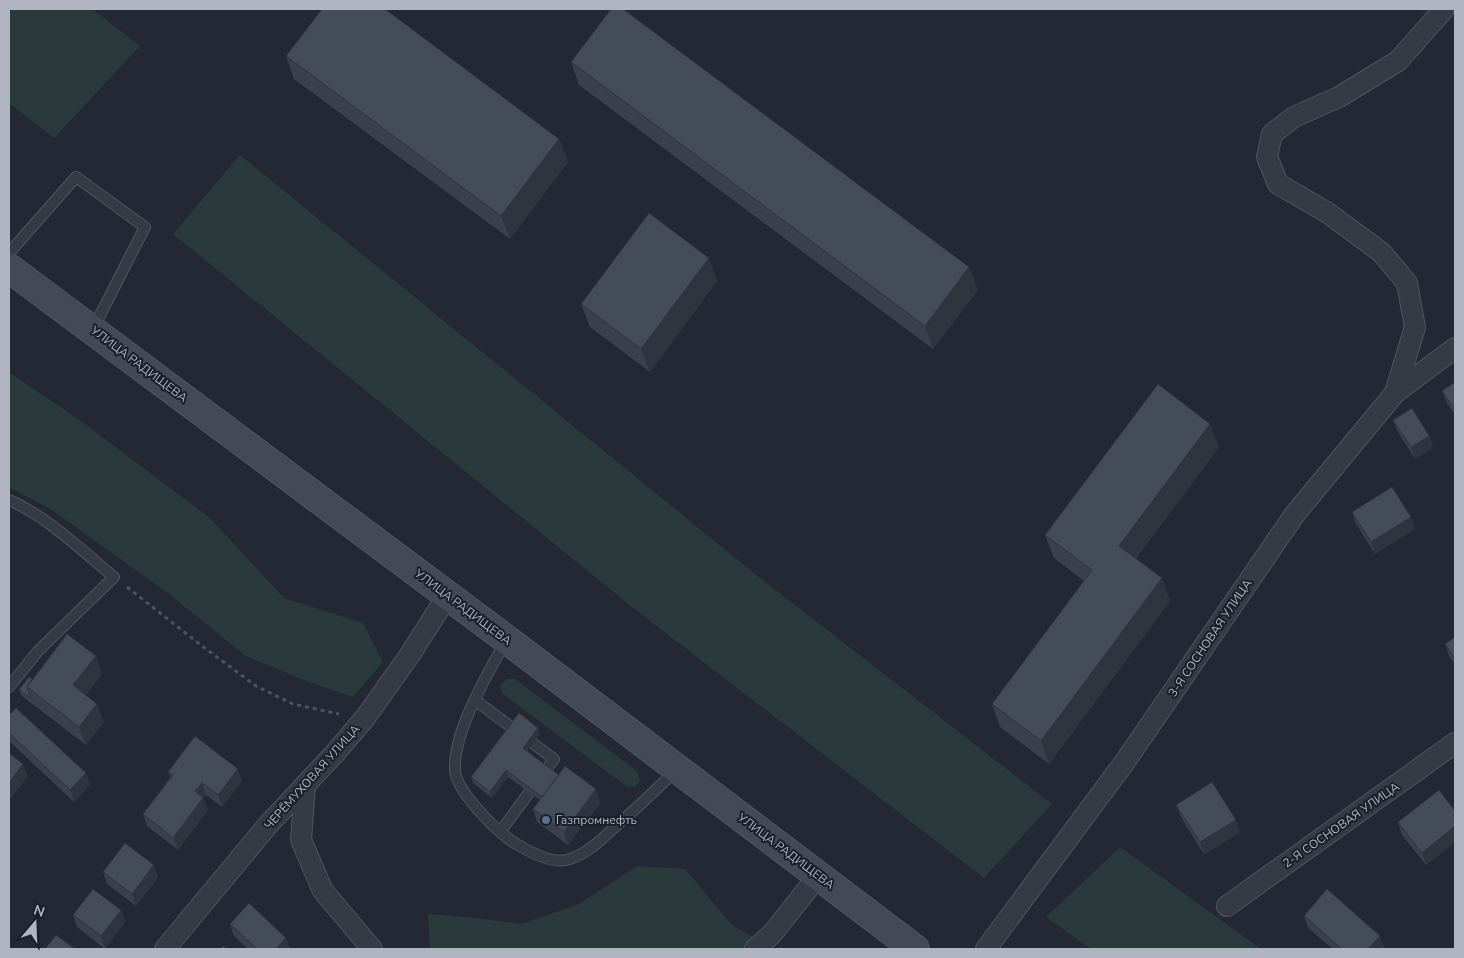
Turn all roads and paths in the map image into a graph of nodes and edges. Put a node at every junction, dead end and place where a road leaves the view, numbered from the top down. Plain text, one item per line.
1 (1444, 9) edge
2 (9, 253) edge
3 (9, 268) edge
4 (93, 330) junction
5 (1455, 348) edge
6 (1395, 393) junction
7 (9, 500) edge
8 (114, 577) junction
9 (448, 595) junction
10 (506, 639) junction
11 (9, 687) edge
12 (475, 700) junction
13 (365, 718) junction
14 (1455, 743) edge
15 (677, 769) junction
16 (305, 785) junction
17 (500, 832) junction
18 (818, 876) junction
19 (1227, 906) dead end
20 (165, 949) edge
21 (372, 949) edge
22 (754, 949) edge
23 (915, 949) edge
24 (986, 949) edge

1 - 6 street
2 - 4 lane
3 - 4 main road, УЛИЦА РАДИЩЕВА
4 - 9 main road, УЛИЦА РАДИЩЕВА
5 - 6 street, 3-Я СОСНОВАЯ УЛИЦА
6 - 24 street, 3-Я СОСНОВАЯ УЛИЦА
7 - 8 lane
8 - 11 lane
8 - 13 path
9 - 10 main road, УЛИЦА РАДИЩЕВА
9 - 13 street, ЧЕРЁМУХОВАЯ УЛИЦА
10 - 12 lane
10 - 15 main road, УЛИЦА РАДИЩЕВА
12 - 17 lane
12 - 17 lane
13 - 16 street, ЧЕРЁМУХОВАЯ УЛИЦА
14 - 19 street, 2-Я СОСНОВАЯ УЛИЦА
15 - 17 lane
15 - 18 main road, УЛИЦА РАДИЩЕВА
16 - 20 street, ЧЕРЁМУХОВАЯ УЛИЦА
16 - 21 street
18 - 22 street
18 - 23 main road, УЛИЦА РАДИЩЕВА

